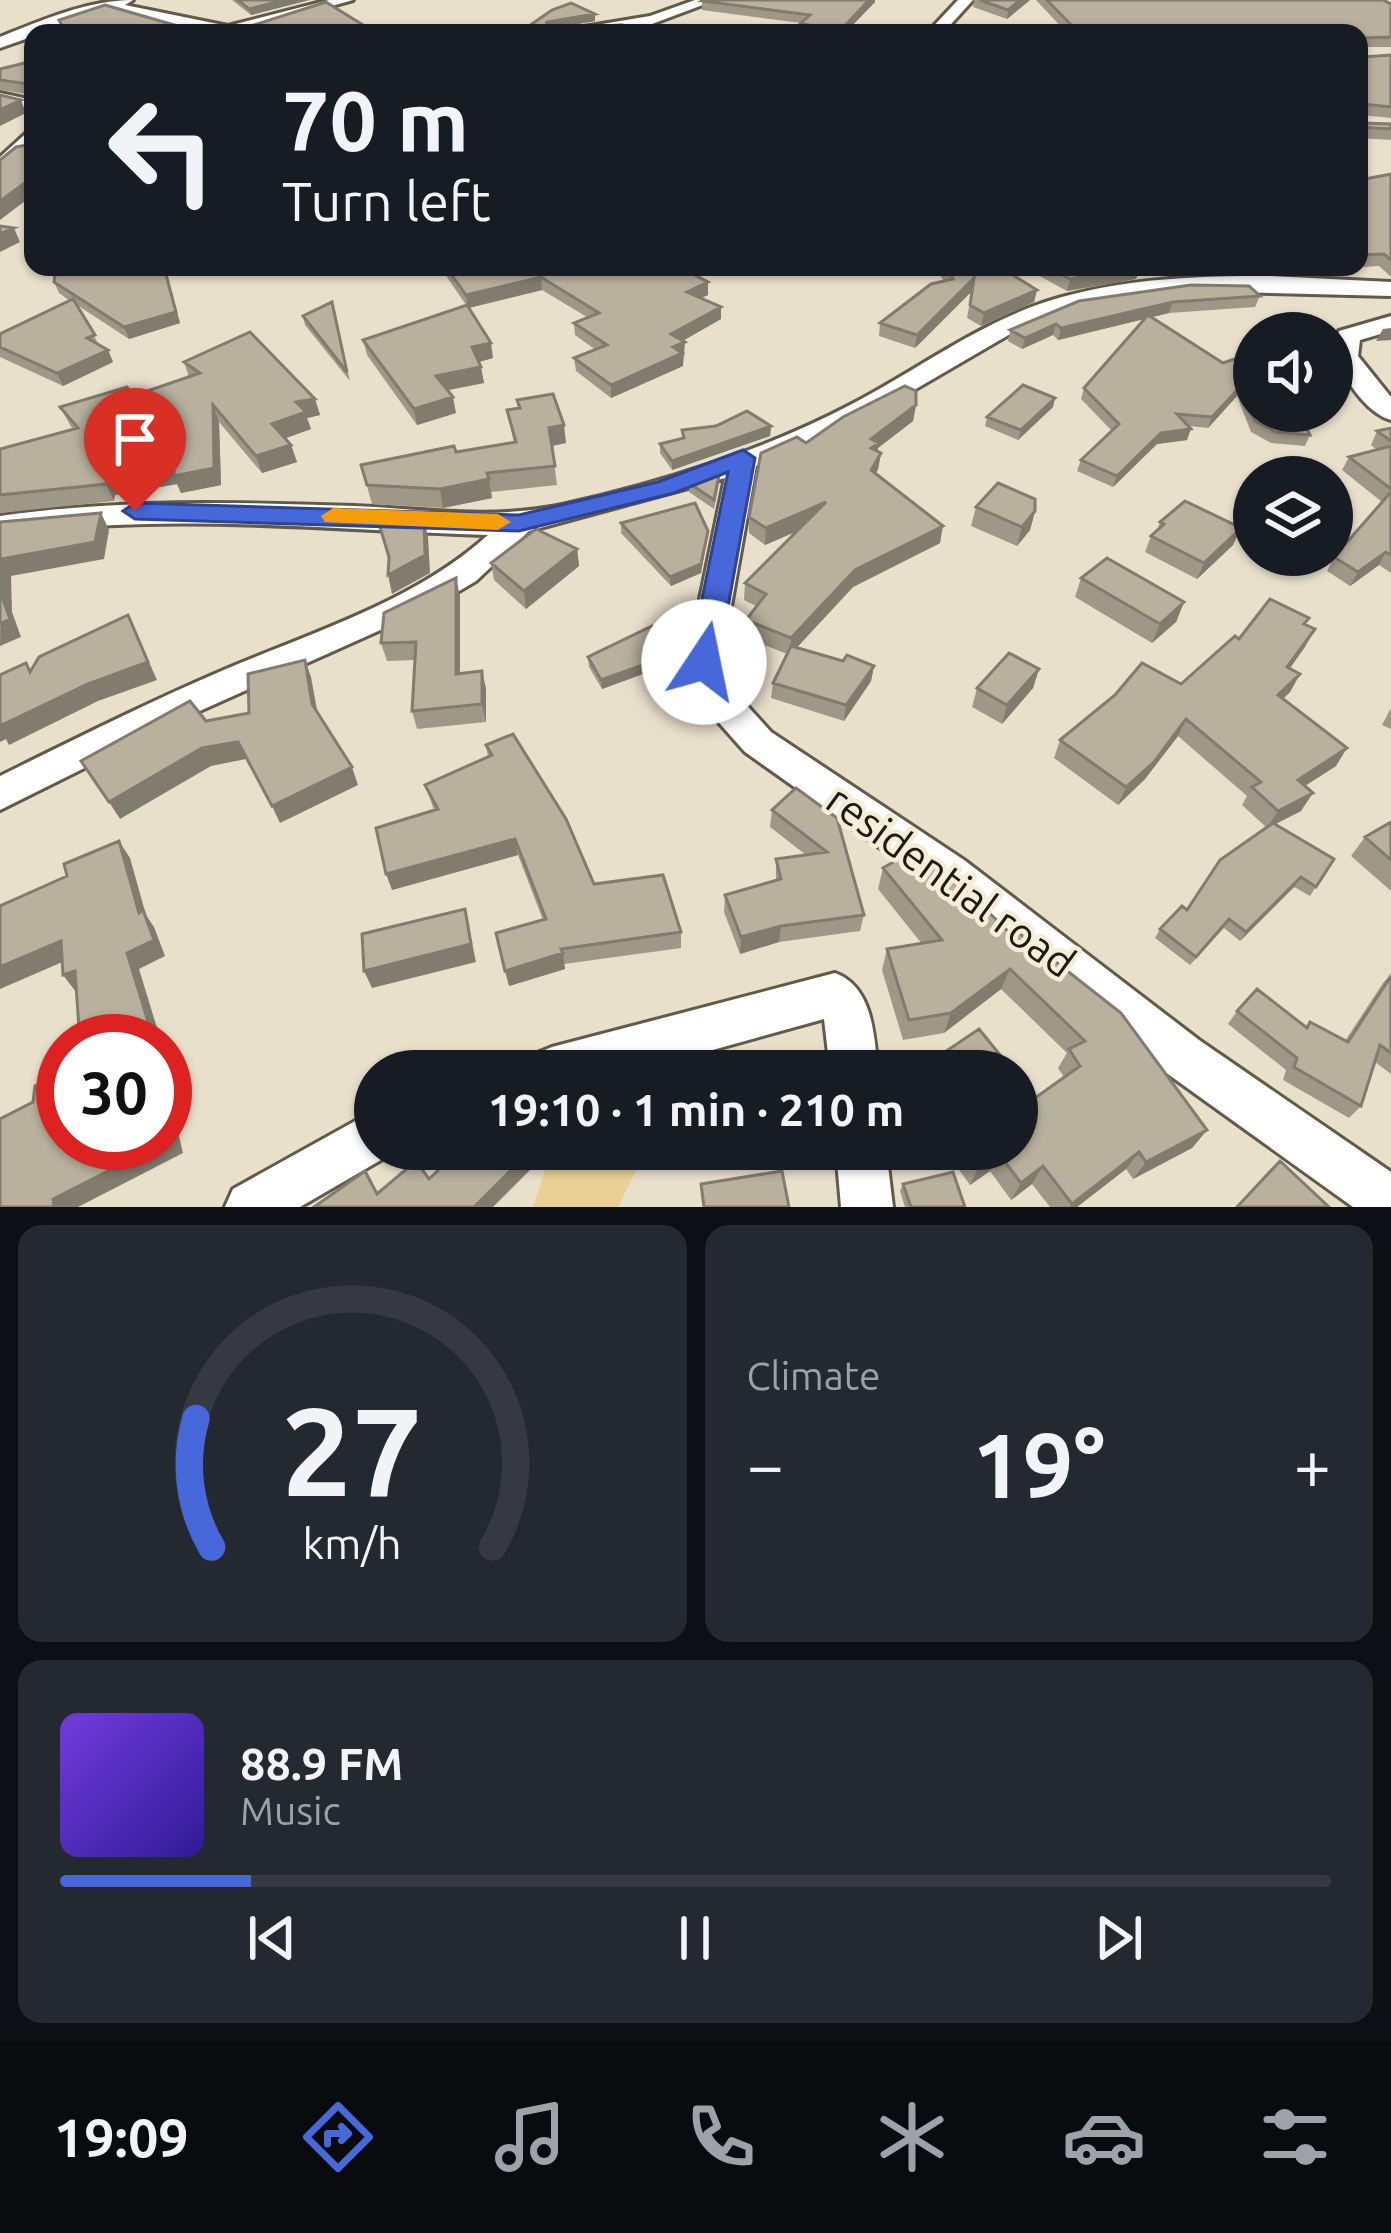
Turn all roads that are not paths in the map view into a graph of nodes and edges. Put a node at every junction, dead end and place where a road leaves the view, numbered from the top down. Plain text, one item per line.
1 (126, 0) edge
2 (346, 0) edge
3 (709, 0) edge
4 (967, 0) edge
5 (104, 5) junction
6 (52, 24) edge
7 (190, 24) edge
8 (250, 24) edge
9 (622, 24) edge
10 (944, 24) edge
11 (24, 143) edge
12 (0, 168) edge
13 (1023, 284) edge
14 (1389, 291) edge
15 (1062, 304) junction
16 (1391, 323) edge
17 (1391, 412) edge
18 (743, 458) junction
19 (519, 523) junction
20 (0, 526) edge
21 (0, 794) edge
22 (629, 1050) edge
23 (852, 1050) edge
24 (354, 1148) edge
25 (863, 1170) edge
26 (1391, 1203) edge
27 (251, 1207) edge
28 (867, 1207) edge

1 - 5 street
2 - 8 street
3 - 9 street
4 - 10 street
5 - 6 street
5 - 7 street
11 - 12 street
13 - 15 street
14 - 15 street
15 - 18 street
16 - 17 street
18 - 19 street
18 - 26 street, residential road
19 - 20 street
19 - 21 street
22 - 23 street
24 - 27 street
25 - 28 street

